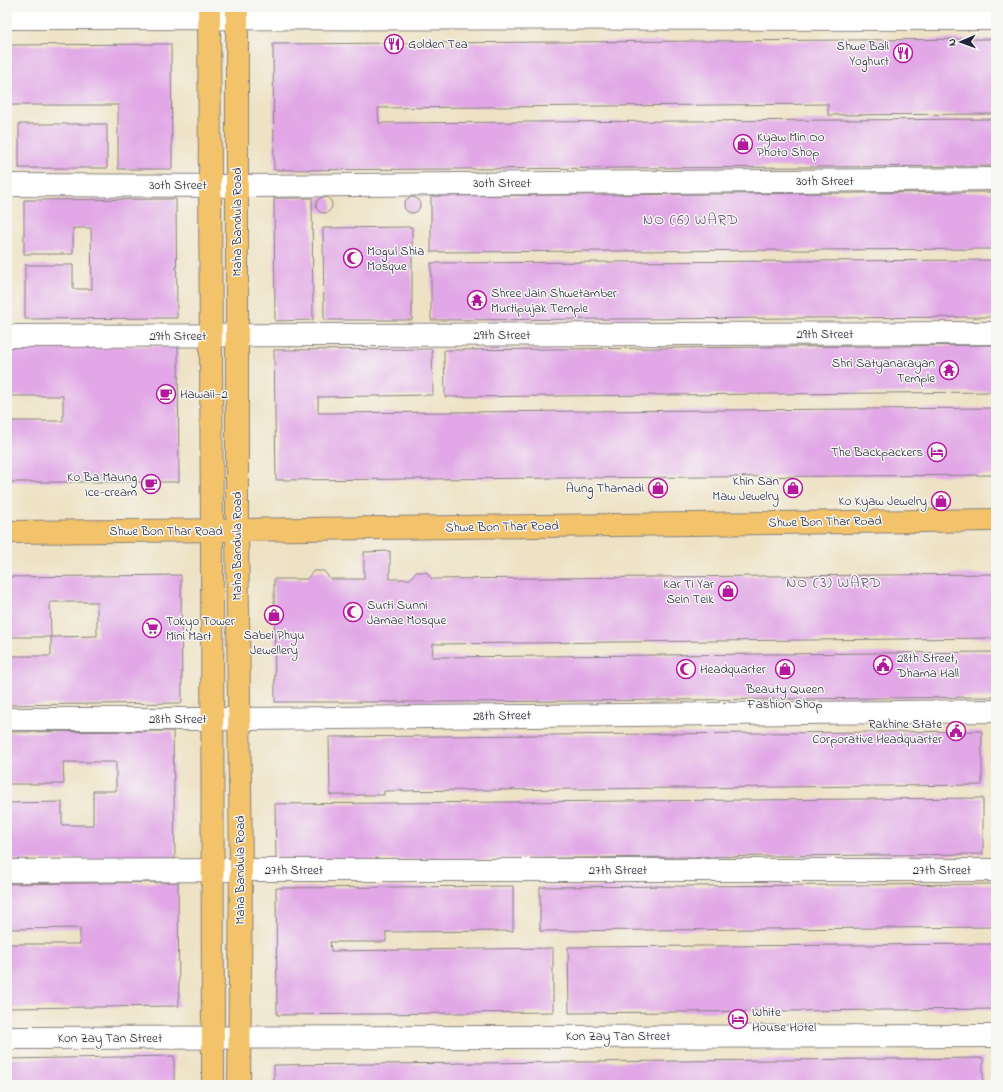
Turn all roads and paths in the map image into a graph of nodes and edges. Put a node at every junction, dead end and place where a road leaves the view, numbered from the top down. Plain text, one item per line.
1 (209, 13) edge
2 (237, 13) edge
3 (7, 18) edge
4 (996, 19) edge
5 (996, 179) edge
6 (7, 185) edge
7 (210, 186) junction
8 (237, 186) junction
9 (996, 333) edge
10 (237, 335) junction
11 (7, 336) edge
12 (211, 336) junction
13 (996, 520) edge
14 (212, 530) junction
15 (237, 530) junction
16 (7, 532) edge
17 (996, 711) edge
18 (7, 719) edge
19 (212, 719) junction
20 (239, 719) junction
21 (213, 870) junction
22 (241, 870) junction
23 (996, 870) edge
24 (7, 871) edge
25 (996, 1036) edge
26 (7, 1038) edge
27 (214, 1038) junction
28 (240, 1038) junction
29 (213, 1085) edge
30 (239, 1085) edge

1 - 2 street
1 - 3 street
1 - 7 main road, Maha Bandula Road
2 - 4 street
2 - 8 main road, Maha Bandula Road
5 - 8 street, 30th Street
6 - 7 street, 30th Street
7 - 8 street, 30th Street
7 - 12 main road, Maha Bandula Road
8 - 10 main road, Maha Bandula Road
9 - 10 street, 29th Street
10 - 12 street, 29th Street
10 - 15 main road, Maha Bandula Road
11 - 12 street, 29th Street
12 - 14 main road, Maha Bandula Road
13 - 15 main road, Shwe Bon Thar Road
14 - 15 main road, Shwe Bon Thar Road
14 - 16 main road, Shwe Bon Thar Road
14 - 19 main road, Maha Bandula Road
15 - 20 main road, Maha Bandula Road
17 - 20 street, 28th Street
18 - 19 street, 28th Street
19 - 20 street, 28th Street
19 - 21 main road, Maha Bandula Road
20 - 22 main road, Maha Bandula Road
21 - 22 street, 27th Street
21 - 24 street
21 - 27 main road, Maha Bandula Road
22 - 23 street, 27th Street
22 - 28 main road, Maha Bandula Road
25 - 28 street, Kon Zay Tan Street
26 - 27 street, Kon Zay Tan Street
27 - 28 street, Kon Zay Tan Street
27 - 29 main road, Maha Bandula Road
28 - 30 main road, Maha Bandula Road

